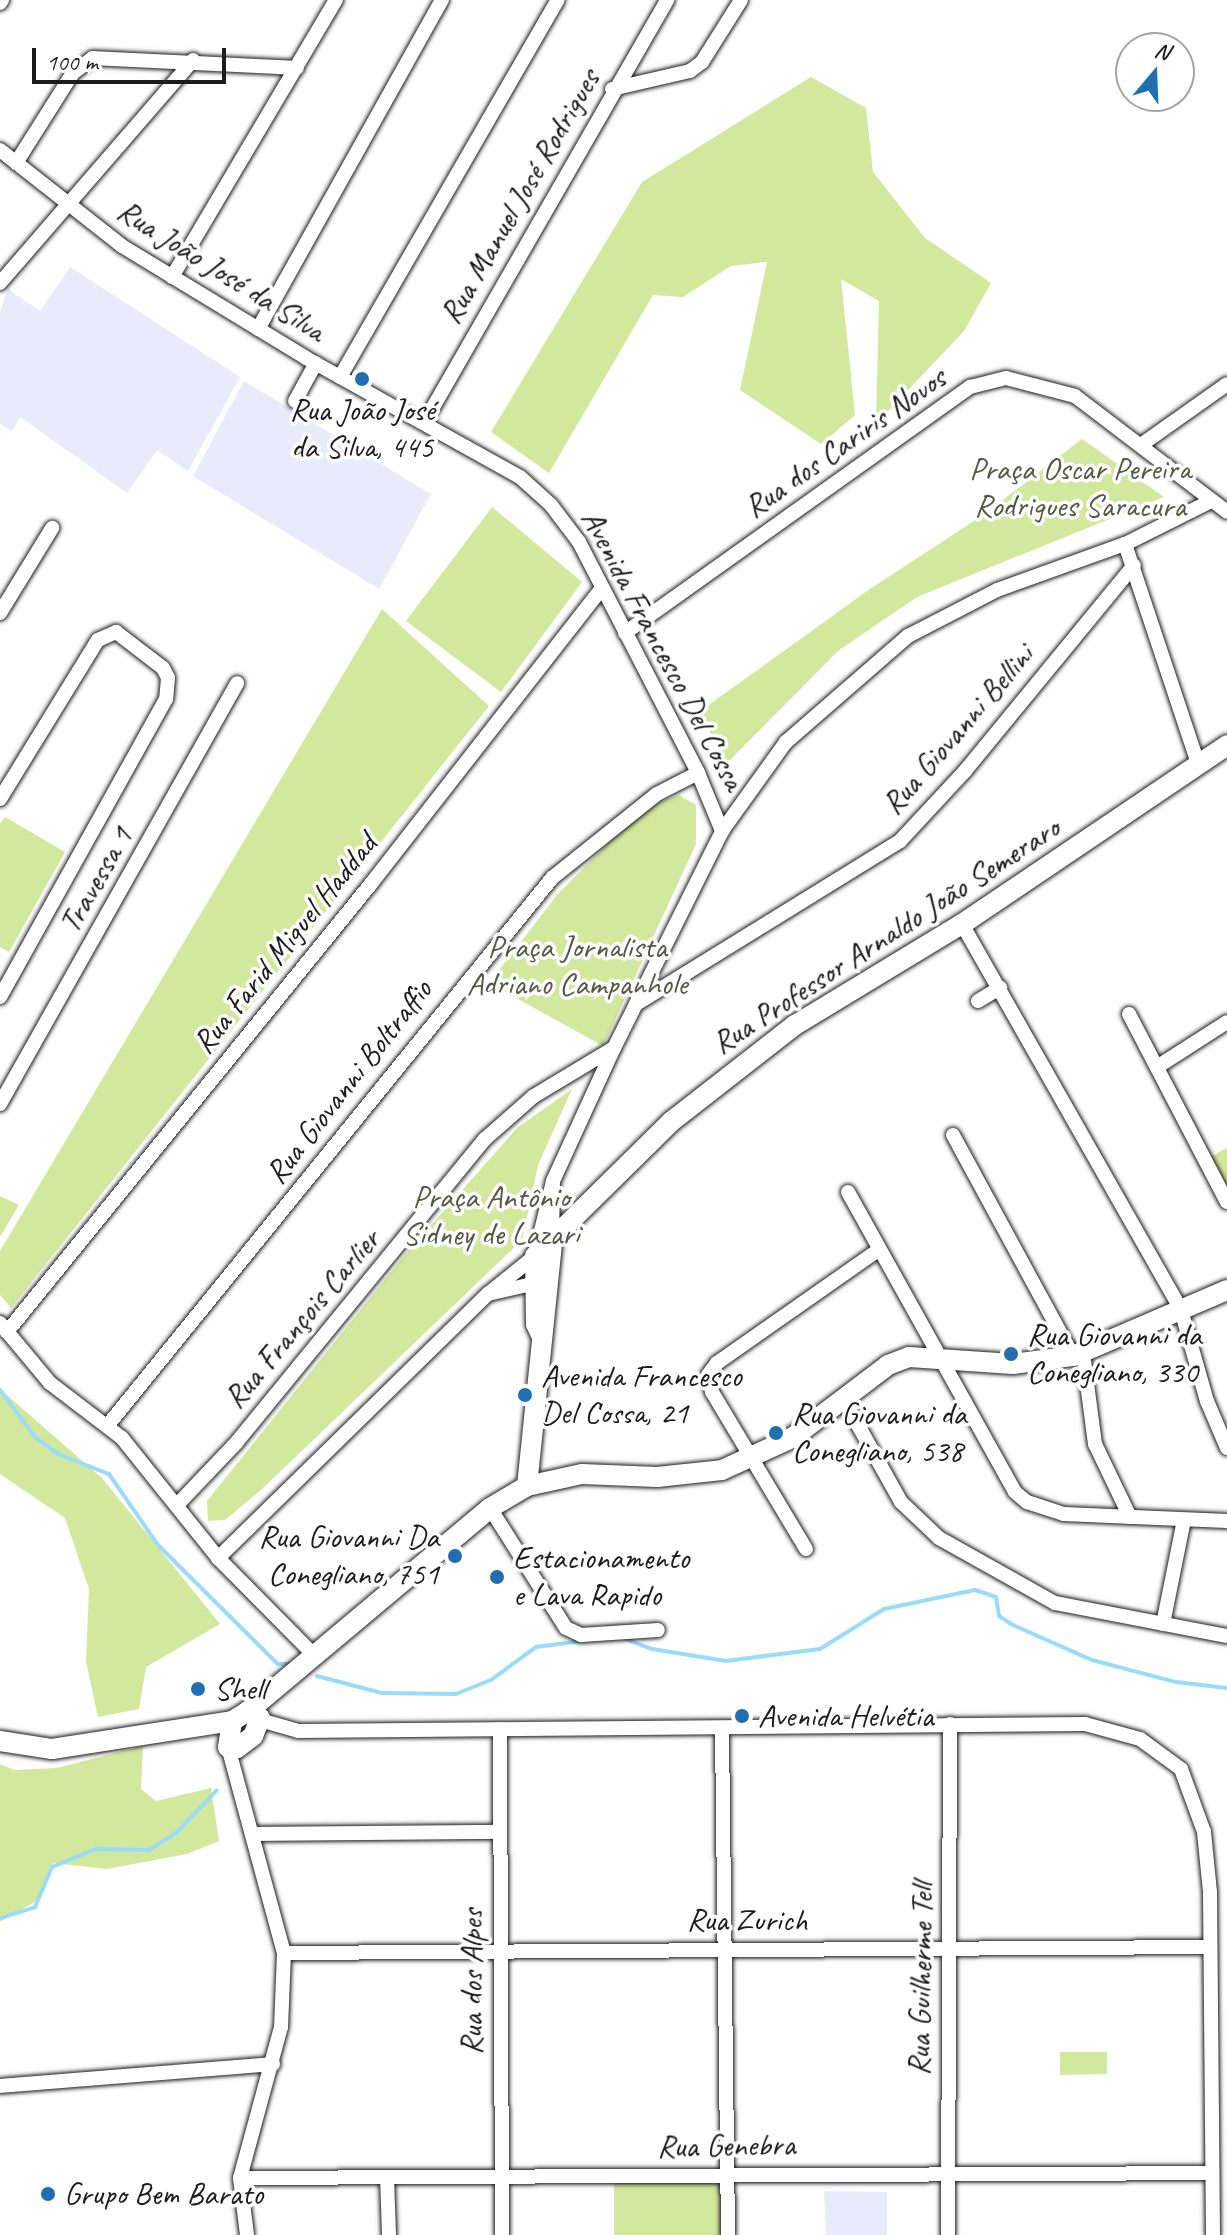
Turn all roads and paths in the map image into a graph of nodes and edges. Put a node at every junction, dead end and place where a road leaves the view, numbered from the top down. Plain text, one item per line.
1 (336, 0) edge
2 (442, 0) edge
3 (558, 0) edge
4 (667, 0) edge
5 (741, 0) edge
6 (193, 60) junction
7 (297, 68) junction
8 (612, 89) junction
9 (0, 150) edge
10 (16, 163) junction
11 (66, 203) junction
12 (172, 277) junction
13 (0, 283) edge
14 (258, 329) junction
15 (316, 363) junction
16 (340, 377) junction
17 (1227, 384) edge
18 (295, 401) dead end
19 (424, 423) junction
20 (1141, 445) junction
21 (1211, 501) junction
22 (1227, 512) edge
23 (52, 528) dead end
24 (1125, 544) junction
25 (1134, 565) junction
26 (602, 588) junction
27 (0, 613) edge
28 (625, 633) junction
29 (237, 683) dead end
30 (1227, 745) edge
31 (1198, 764) junction
32 (698, 773) junction
33 (0, 799) edge
34 (722, 831) junction
35 (962, 924) junction
36 (0, 963) edge
37 (15, 971) junction
38 (1000, 988) junction
39 (0, 997) edge
40 (978, 1001) dead end
41 (636, 1004) junction
42 (1129, 1014) dead end
43 (1227, 1022) edge
44 (614, 1048) junction
45 (1157, 1067) junction
46 (0, 1104) edge
47 (953, 1135) dead end
48 (553, 1181) junction
49 (848, 1192) dead end
50 (1227, 1202) edge
51 (552, 1243) junction
52 (877, 1251) junction
53 (535, 1256) junction
54 (540, 1282) junction
55 (1227, 1290) edge
56 (488, 1294) junction
57 (1181, 1310) junction
58 (4, 1327) edge
59 (1078, 1354) junction
60 (935, 1356) junction
61 (844, 1400) junction
62 (108, 1425) junction
63 (1227, 1448) edge
64 (752, 1459) junction
65 (527, 1486) junction
66 (177, 1505) junction
67 (490, 1508) junction
68 (1130, 1517) junction
69 (1184, 1520) junction
70 (1227, 1521) edge
71 (806, 1549) dead end
72 (218, 1558) junction
73 (1163, 1624) junction
74 (658, 1630) dead end
75 (1227, 1636) edge
76 (316, 1657) junction
77 (950, 1724) junction
78 (500, 1729) junction
79 (722, 1729) junction
80 (244, 1730) junction
81 (0, 1741) edge
82 (500, 1832) junction
83 (256, 1834) junction
84 (1209, 1947) junction
85 (726, 1948) junction
86 (950, 1948) junction
87 (499, 1952) junction
88 (284, 1953) junction
89 (273, 2064) junction
90 (0, 2086) edge
91 (947, 2172) junction
92 (728, 2173) junction
93 (1212, 2173) junction
94 (502, 2175) junction
95 (387, 2177) junction
96 (240, 2178) junction
97 (247, 2235) edge
98 (389, 2235) edge
99 (502, 2235) edge
100 (728, 2235) edge
101 (948, 2235) edge
102 (1213, 2235) edge

1 - 7 street
2 - 14 street
3 - 16 street
4 - 8 street, Rua Manuel José Rodrigues
5 - 8 street
6 - 7 street
6 - 10 street
6 - 11 street
7 - 12 street
8 - 19 street, Rua Manuel José Rodrigues
9 - 10 street, Rua João José da Silva
10 - 11 street, Rua João José da Silva
11 - 12 street, Rua João José da Silva
11 - 13 street
12 - 14 street, Rua João José da Silva
14 - 15 street, Rua João José da Silva
15 - 16 street, Rua João José da Silva
15 - 18 street
16 - 19 street, Rua João José da Silva
17 - 20 street
19 - 26 street, Avenida Francesco Del Cossa
20 - 21 street, Rua dos Cariris Novos
20 - 28 street, Rua dos Cariris Novos
21 - 22 street, Rua dos Cariris Novos
21 - 24 street
23 - 27 street
24 - 25 street
24 - 34 street
25 - 31 street
25 - 41 street, Rua Giovanni Bellini
26 - 28 street, Avenida Francesco Del Cossa
26 - 58 street, Rua Farid Miguel Haddad
28 - 32 street, Avenida Francesco Del Cossa
29 - 46 street, Travessa 1
30 - 31 main road, Rua Professor Arnaldo João Semeraro
31 - 35 main road, Rua Professor Arnaldo João Semeraro
32 - 34 street, Avenida Francesco Del Cossa
32 - 62 street, Rua Giovanni Boltraffio
33 - 37 street
34 - 41 street
35 - 38 street
35 - 51 main road, Rua Professor Arnaldo João Semeraro
36 - 37 street
37 - 39 street
38 - 40 street
38 - 57 street
41 - 44 street
42 - 45 street
43 - 45 street
44 - 48 street
44 - 66 street, Rua François Carlier
45 - 50 street
47 - 59 street
48 - 51 street
48 - 53 street
49 - 52 street
51 - 53 main road, Rua Professor Arnaldo João Semeraro
51 - 54 main road
52 - 60 street
52 - 64 street
53 - 54 main road
53 - 56 street, Rua Professor Arnaldo João Semeraro
54 - 56 street
54 - 65 main road
55 - 57 main road
56 - 72 street, Rua Professor Arnaldo João Semeraro
57 - 59 main road
57 - 63 street
58 - 62 street
59 - 60 main road
59 - 68 street
60 - 61 main road
60 - 68 street
61 - 64 main road
61 - 73 street
62 - 66 street
64 - 65 main road
64 - 71 street
65 - 67 main road
66 - 72 street
67 - 74 street
67 - 76 main road
68 - 69 street
69 - 70 street
69 - 73 street
72 - 76 street
73 - 75 street
76 - 80 main road
77 - 79 street
77 - 84 street
77 - 86 street, Rua Guilherme Tell
78 - 79 street
78 - 80 street
78 - 82 street, Rua dos Alpes
79 - 85 street
80 - 81 main road
80 - 83 street
82 - 83 street
82 - 87 street, Rua dos Alpes
83 - 88 street
84 - 86 street, Rua Zurich
84 - 93 street
85 - 86 street, Rua Zurich
85 - 87 street, Rua Zurich
85 - 92 street
86 - 91 street, Rua Guilherme Tell
87 - 88 street, Rua Zurich
87 - 94 street, Rua dos Alpes
88 - 89 street
89 - 90 street
89 - 96 street
91 - 92 street, Rua Genebra
91 - 93 street, Rua Genebra
91 - 101 street, Rua Guilherme Tell
92 - 94 street, Rua Genebra
92 - 100 street
93 - 102 street
94 - 95 street, Rua Genebra
94 - 99 street, Rua dos Alpes
95 - 96 street, Rua Genebra
95 - 98 street
96 - 97 street

